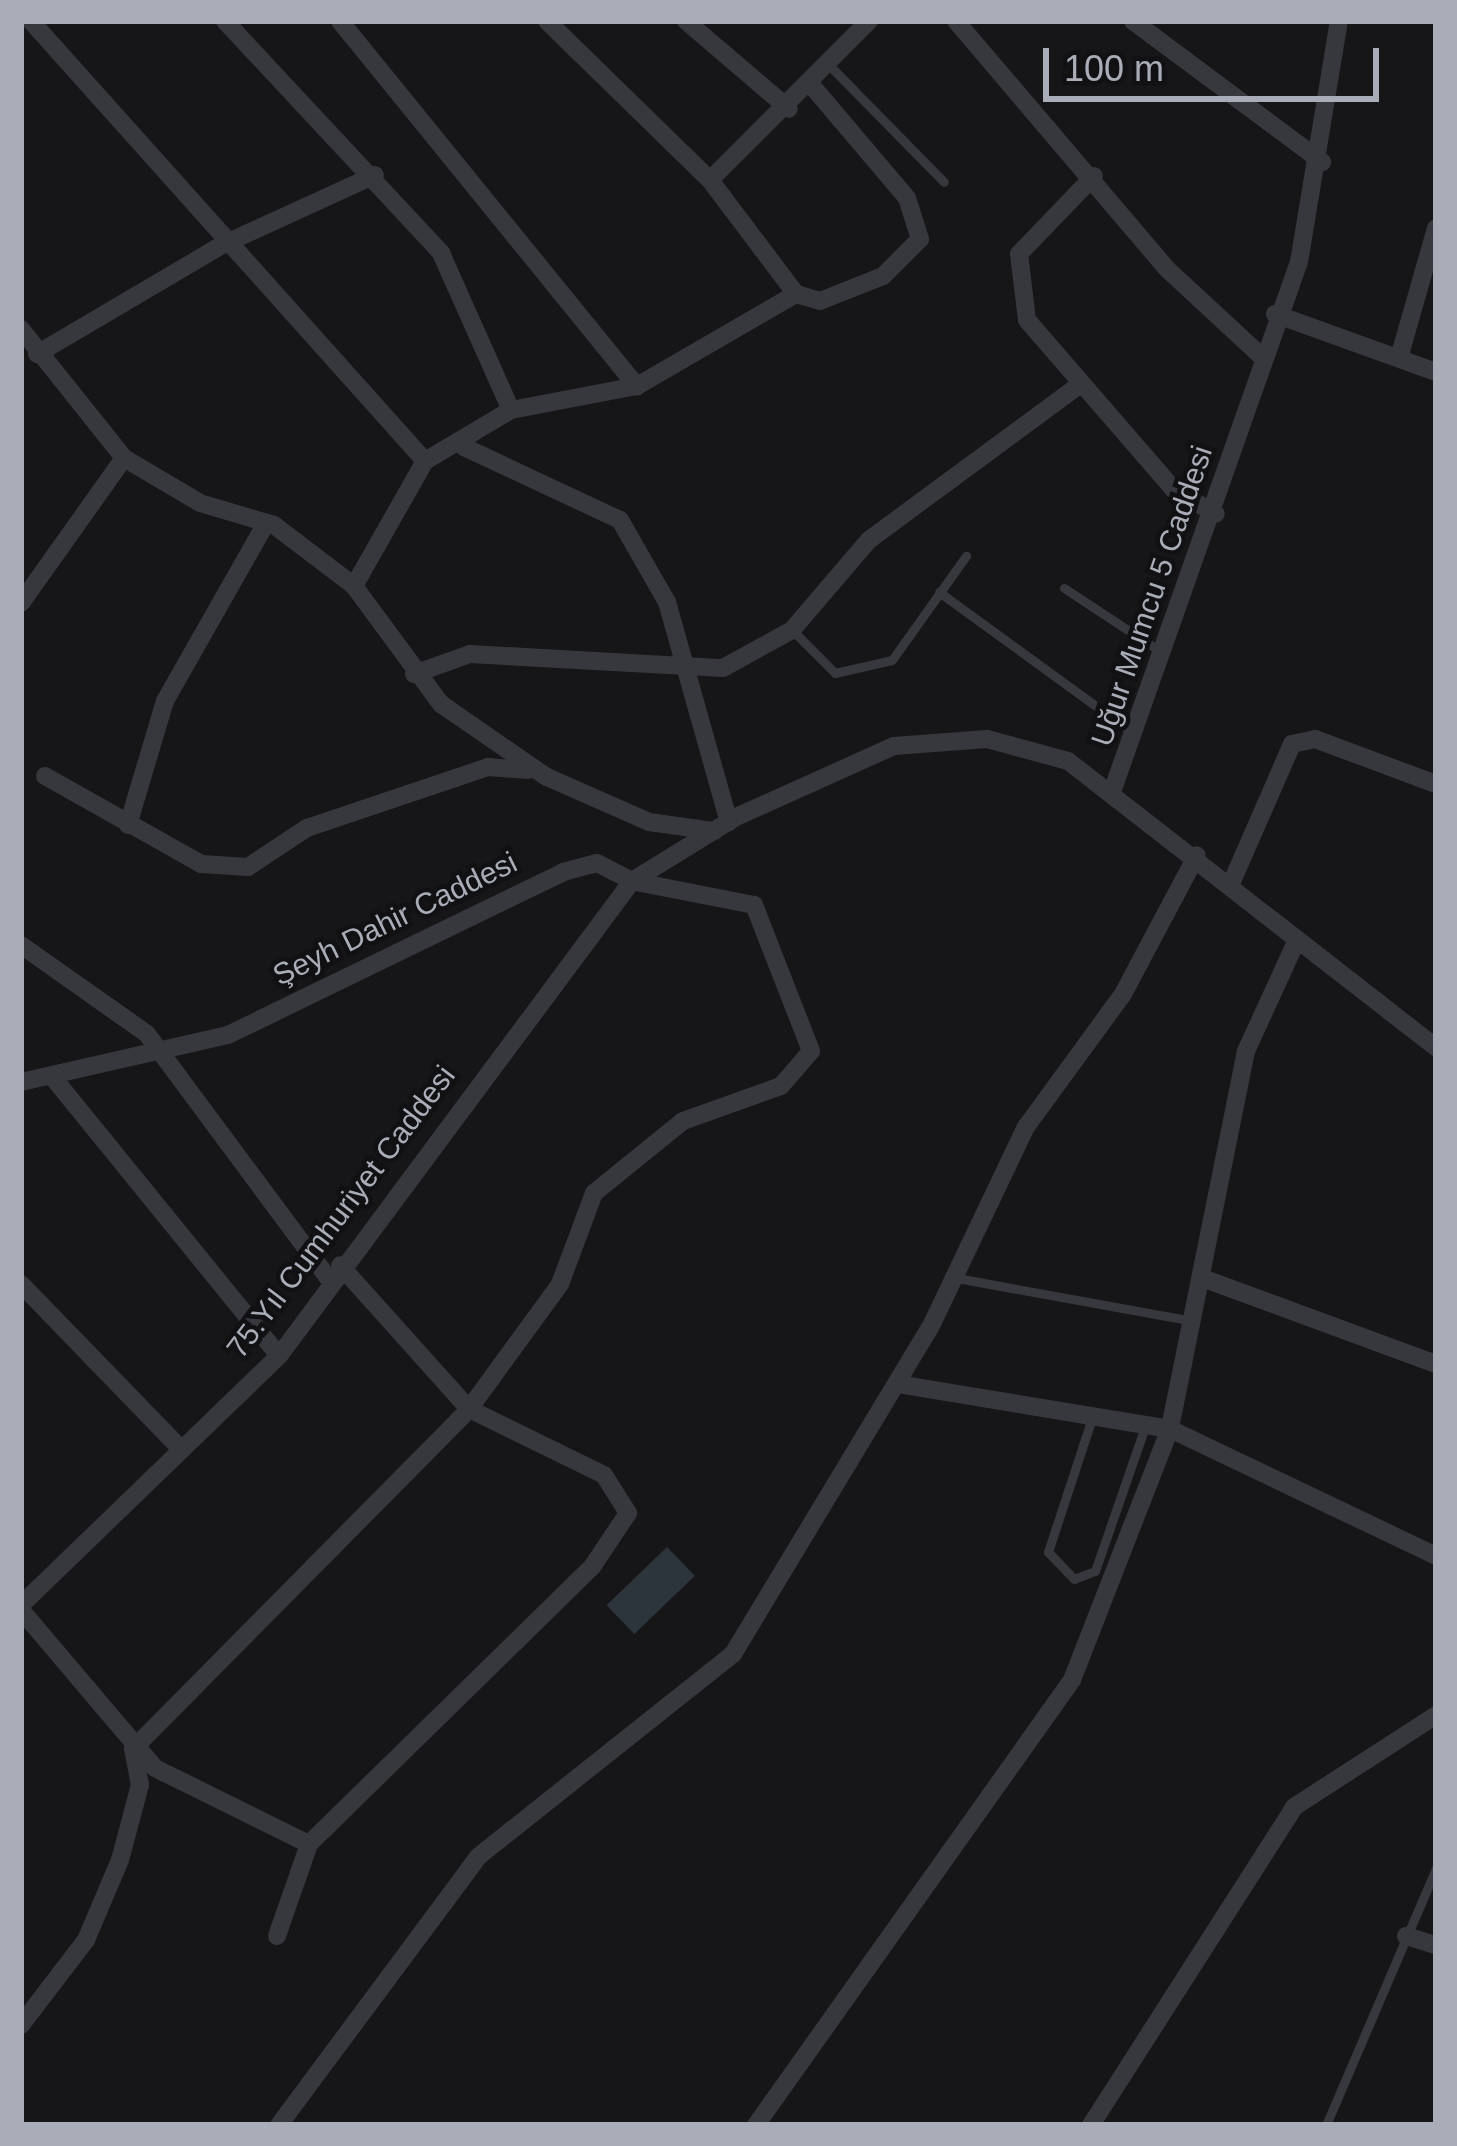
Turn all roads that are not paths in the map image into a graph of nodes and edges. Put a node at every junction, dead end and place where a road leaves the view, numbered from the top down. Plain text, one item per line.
1 (31, 21) edge
2 (225, 21) edge
3 (340, 21) edge
4 (548, 21) edge
5 (686, 21) edge
6 (869, 21) edge
7 (956, 21) edge
8 (1339, 21) edge
9 (1144, 24) edge
10 (831, 67) junction
11 (813, 87) junction
12 (789, 109) junction
13 (1322, 162) junction
14 (375, 175) junction
15 (1094, 176) junction
16 (710, 180) junction
17 (944, 182) dead end
18 (1436, 228) edge
19 (222, 245) junction
20 (796, 294) junction
21 (1275, 314) junction
22 (21, 329) edge
23 (37, 354) junction
24 (1261, 356) junction
25 (1399, 358) junction
26 (1436, 372) edge
27 (638, 386) junction
28 (1078, 386) junction
29 (511, 410) junction
30 (464, 447) junction
31 (124, 458) junction
32 (425, 461) junction
33 (1216, 514) junction
34 (266, 523) junction
35 (966, 556) dead end
36 (354, 586) junction
37 (1064, 588) dead end
38 (939, 592) junction
39 (21, 603) edge
40 (791, 630) junction
41 (1164, 653) junction
42 (414, 674) junction
43 (691, 674) junction
44 (1135, 735) junction
45 (45, 776) dead end
46 (547, 777) junction
47 (1436, 784) edge
48 (1113, 789) junction
49 (128, 824) junction
50 (722, 827) junction
51 (1197, 855) junction
52 (632, 881) junction
53 (1230, 886) junction
54 (1296, 942) junction
55 (21, 945) edge
56 (1436, 1047) edge
57 (163, 1058) junction
58 (55, 1080) junction
59 (21, 1082) edge
60 (335, 1273) junction
61 (951, 1277) junction
62 (1205, 1279) junction
63 (21, 1284) edge
64 (1196, 1322) junction
65 (279, 1356) junction
66 (1436, 1364) edge
67 (897, 1384) junction
68 (469, 1409) junction
69 (1094, 1413) junction
70 (1146, 1424) junction
71 (1171, 1429) junction
72 (182, 1450) junction
73 (1436, 1556) edge
74 (21, 1608) edge
75 (1436, 1715) edge
76 (134, 1749) junction
77 (309, 1844) junction
78 (1436, 1868) edge
79 (277, 1936) dead end
80 (1406, 1936) junction
81 (1436, 1945) edge
82 (21, 2025) edge
83 (279, 2125) edge
84 (756, 2125) edge
85 (1091, 2125) edge
86 (1326, 2125) edge

1 - 19 street
2 - 14 street
3 - 27 street
4 - 16 street
5 - 12 street
6 - 10 street
7 - 15 street
8 - 13 street, Uğur Mumcu 5 Caddesi
9 - 13 street
10 - 11 street
10 - 17 lane
11 - 12 street
11 - 20 street
12 - 16 street
13 - 21 street, Uğur Mumcu 5 Caddesi
14 - 19 street
14 - 29 street
15 - 24 street
15 - 28 street
16 - 20 street
18 - 25 street
19 - 23 street
19 - 32 street
20 - 27 street
21 - 24 street, Uğur Mumcu 5 Caddesi
21 - 25 street
22 - 23 street
23 - 31 street
24 - 33 street, Uğur Mumcu 5 Caddesi
25 - 26 street
27 - 29 street
28 - 33 street
28 - 40 street
29 - 30 street
30 - 32 street
30 - 43 street
31 - 34 street
31 - 39 street
32 - 36 street
33 - 41 street, Uğur Mumcu 5 Caddesi
34 - 36 street
34 - 49 street
35 - 38 lane
36 - 42 street
37 - 41 lane
38 - 40 lane
38 - 44 lane
40 - 43 street
41 - 44 street, Uğur Mumcu 5 Caddesi
42 - 43 street
42 - 46 street
43 - 50 street
44 - 48 street, Uğur Mumcu 5 Caddesi
45 - 49 street
46 - 49 street
46 - 50 street
47 - 53 street
48 - 50 street
48 - 51 street, Uğur Mumcu 5 Caddesi
50 - 52 street
51 - 53 street, Uğur Mumcu 5 Caddesi
51 - 61 street
52 - 57 street, Şeyh Dahir Caddesi
52 - 60 street, 75.Yıl Cumhuriyet Caddesi
52 - 68 street, Şeyh Dahir Caddesi
53 - 54 street, Uğur Mumcu 5 Caddesi
54 - 56 street, Uğur Mumcu 5 Caddesi
54 - 62 street
55 - 57 street
57 - 58 street, Şeyh Dahir Caddesi
57 - 60 street
58 - 59 street, Şeyh Dahir Caddesi
58 - 65 street
60 - 65 street, 75.Yıl Cumhuriyet Caddesi
60 - 68 street
61 - 64 lane
61 - 67 street
62 - 64 street
62 - 66 street
63 - 72 street
64 - 71 street
65 - 72 street, 75.Yıl Cumhuriyet Caddesi
67 - 69 street
67 - 83 street
68 - 76 street
68 - 77 street
69 - 70 street
69 - 70 lane
70 - 71 street
71 - 73 street
71 - 84 street
72 - 74 street, 75.Yıl Cumhuriyet Caddesi
74 - 76 street
75 - 85 street
76 - 77 street
76 - 82 street
77 - 79 street
78 - 80 lane
80 - 81 street
80 - 86 lane

